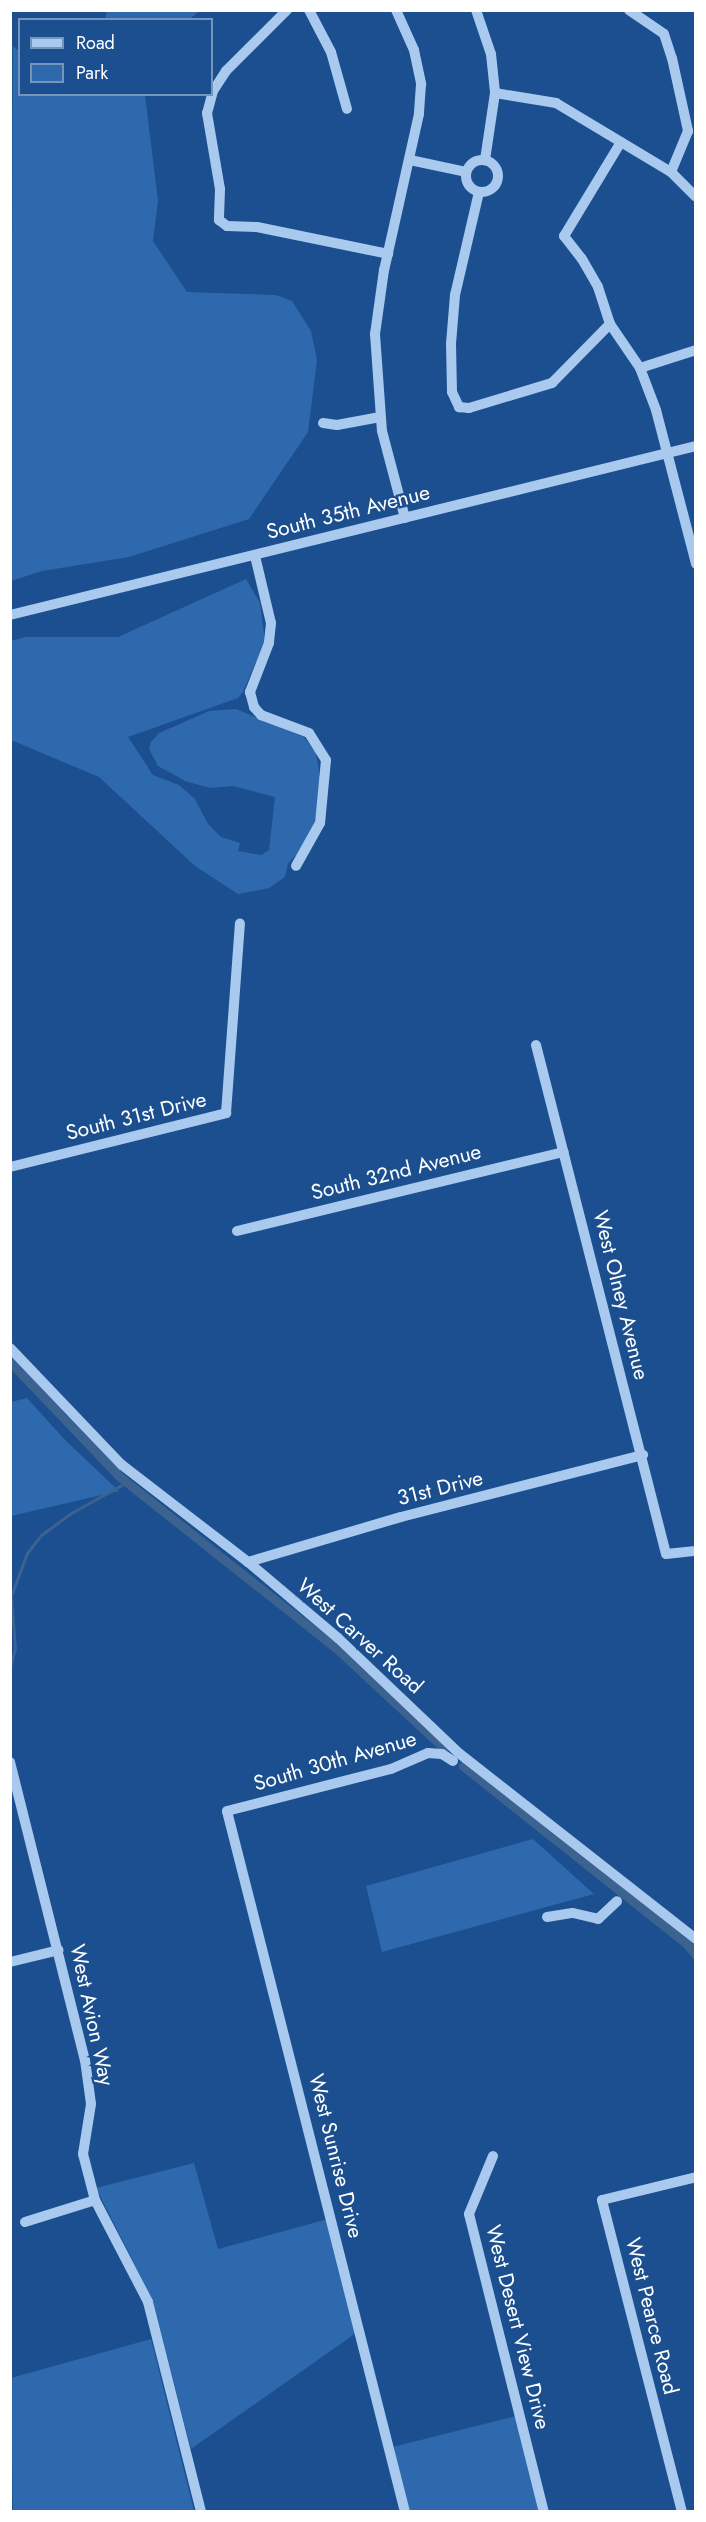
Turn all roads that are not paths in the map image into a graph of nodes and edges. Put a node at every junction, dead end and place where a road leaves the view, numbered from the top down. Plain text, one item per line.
1 (287, 10) edge
2 (309, 10) edge
3 (396, 10) edge
4 (477, 10) edge
5 (629, 10) edge
6 (213, 91) edge
7 (495, 93) junction
8 (212, 96) edge
9 (347, 109) dead end
10 (621, 142) junction
11 (410, 160) junction
12 (485, 160) junction
13 (466, 172) junction
14 (670, 172) junction
15 (479, 192) junction
16 (696, 198) edge
17 (388, 254) junction
18 (610, 324) junction
19 (696, 350) edge
20 (640, 368) junction
21 (380, 417) junction
22 (323, 423) dead end
23 (696, 446) edge
24 (668, 453) junction
25 (405, 518) junction
26 (255, 556) junction
27 (696, 564) edge
28 (10, 615) edge
29 (296, 866) dead end
30 (240, 924) dead end
31 (536, 1045) dead end
32 (564, 1152) junction
33 (10, 1167) edge
34 (237, 1231) dead end
35 (10, 1348) edge
36 (643, 1455) junction
37 (696, 1551) edge
38 (248, 1562) junction
39 (10, 1761) edge
40 (453, 1761) dead end
41 (14, 1797) edge
42 (227, 1811) joint
43 (617, 1901) dead end
44 (547, 1917) dead end
45 (696, 1939) edge
46 (58, 1950) junction
47 (10, 1962) edge
48 (493, 2156) dead end
49 (696, 2177) edge
50 (95, 2200) junction
51 (25, 2222) dead end
52 (201, 2511) edge
53 (405, 2511) edge
54 (544, 2511) edge
55 (682, 2511) edge

1 - 6 street
2 - 9 street
3 - 11 street
4 - 7 street
5 - 14 street
7 - 10 street
7 - 12 street
8 - 17 street
10 - 14 street
10 - 18 street
11 - 13 street
11 - 17 street
12 - 13 street
12 - 15 street
13 - 15 street
14 - 16 street
15 - 18 street
17 - 21 street
18 - 20 street
19 - 20 street
20 - 24 street
21 - 22 street
21 - 25 street
23 - 24 street, South 35th Avenue
24 - 25 street, South 35th Avenue
24 - 27 street
25 - 26 street, South 35th Avenue
26 - 28 street, South 35th Avenue
26 - 29 street
30 - 33 street, South 31st Drive
31 - 32 street, West Olney Avenue
32 - 34 street, South 32nd Avenue
32 - 36 street, West Olney Avenue
35 - 38 street, West Carver Road
36 - 37 street, West Olney Avenue
36 - 38 street, 31st Drive
38 - 45 street, West Carver Road
39 - 41 street, West Avion Way
40 - 42 street, South 30th Avenue
41 - 46 street, West Avion Way
42 - 53 street, West Sunrise Drive
43 - 44 street
46 - 47 street
46 - 50 street, West Avion Way
48 - 54 street, West Desert View Drive
49 - 55 street, West Pearce Road
50 - 51 street
50 - 52 street, West Avion Way

